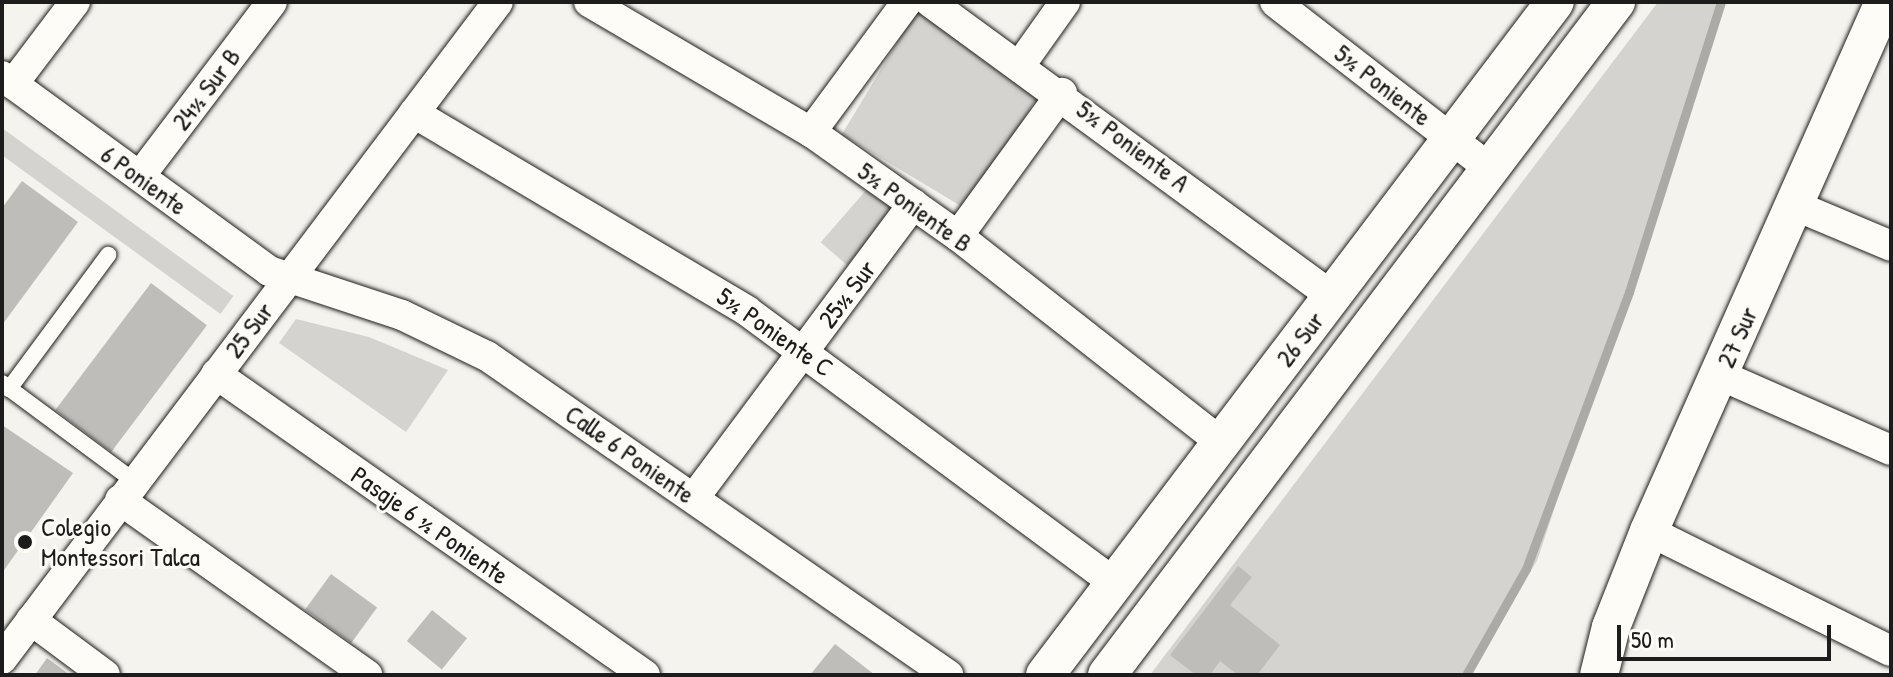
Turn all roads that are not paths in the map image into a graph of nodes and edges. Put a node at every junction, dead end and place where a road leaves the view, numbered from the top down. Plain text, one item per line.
1 (75, 2) edge
2 (272, 2) edge
3 (498, 2) edge
4 (589, 2) edge
5 (907, 2) edge
6 (930, 2) edge
7 (1065, 2) edge
8 (1275, 2) edge
9 (1616, 2) edge
10 (1546, 5) edge
11 (1882, 23) edge
12 (1021, 64) junction
13 (8, 80) edge
14 (1062, 93) junction
15 (414, 113) junction
16 (811, 132) junction
17 (1452, 138) junction
18 (1490, 169) junction
19 (140, 176) junction
20 (913, 204) junction
21 (1796, 206) junction
22 (958, 236) junction
23 (1891, 246) edge
24 (108, 255) dead end
25 (288, 279) junction
26 (1332, 296) junction
27 (804, 350) junction
28 (216, 374) junction
29 (1720, 375) junction
30 (6, 386) edge
31 (1221, 442) junction
32 (1891, 450) edge
33 (127, 491) junction
34 (694, 498) junction
35 (1649, 531) junction
36 (1114, 583) junction
37 (31, 620) junction
38 (1891, 651) edge
39 (2, 659) edge
40 (105, 675) edge
41 (367, 675) edge
42 (645, 675) edge
43 (948, 675) edge
44 (1045, 675) edge
45 (1107, 675) edge
46 (1599, 675) edge

1 - 13 street
2 - 19 street, 24½ Sur B
3 - 15 street, 25 Sur
4 - 16 street, 5½ Poniente B
5 - 16 street
6 - 12 street, 5½ Poniente A
7 - 12 street
8 - 17 street, 5½ Poniente
9 - 18 street, 26 Sur
10 - 17 street, 26 Sur
11 - 21 street, 27 Sur
12 - 14 street, 5½ Poniente A
13 - 19 street, 6 Poniente
14 - 22 street
14 - 26 street, 5½ Poniente A
15 - 25 street, 25 Sur
15 - 27 street, 5½ Poniente C
16 - 20 street, 5½ Poniente B
17 - 18 street, 5½ Poniente
17 - 26 street, 26 Sur
18 - 45 street, 26 Sur
19 - 25 street, 6 Poniente
20 - 22 street, 5½ Poniente B
20 - 27 street, 25½ Sur
21 - 23 street
21 - 29 street, 27 Sur
22 - 31 street, 5½ Poniente B
24 - 30 lane
25 - 28 street, 25 Sur
25 - 34 street, Calle 6 Poniente
26 - 31 street, 26 Sur
27 - 34 street, 25½ Sur
27 - 36 street, 5½ Poniente C
28 - 33 street, 25 Sur
28 - 42 street, Pasaje 6 ½ Poniente
29 - 32 street
29 - 35 street, 27 Sur
30 - 33 lane
31 - 36 street, 26 Sur
33 - 37 street, 25 Sur
33 - 41 street
34 - 43 street, Calle 6 Poniente
35 - 38 street
35 - 46 street, 27 Sur
36 - 44 street, 26 Sur
37 - 39 street, 25 Sur
37 - 40 street

